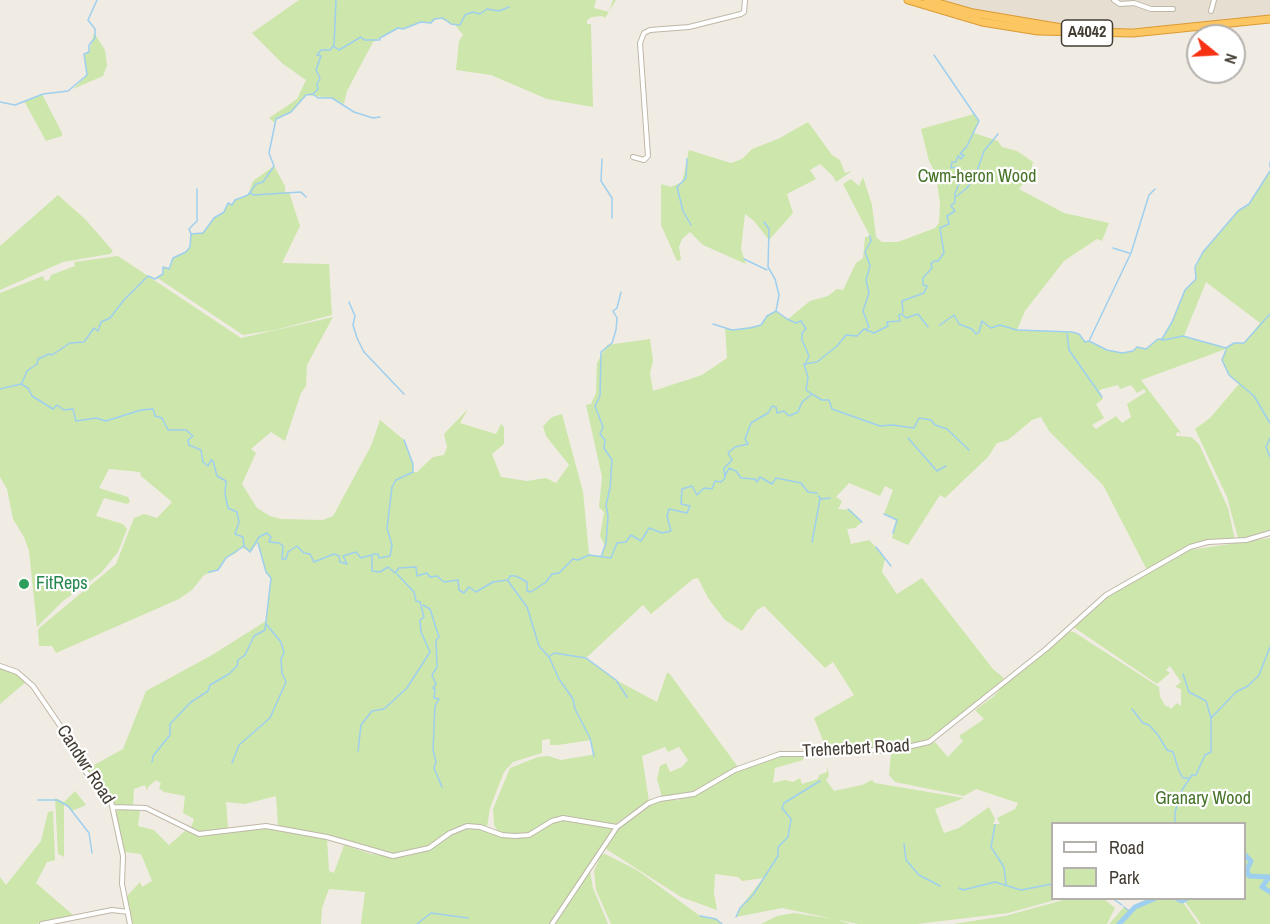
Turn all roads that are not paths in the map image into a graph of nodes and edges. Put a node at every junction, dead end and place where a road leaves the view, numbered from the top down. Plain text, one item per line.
1 (744, 0) edge
2 (908, 0) edge
3 (927, 0) edge
4 (1114, 0) edge
5 (1214, 0) edge
6 (1173, 9) dead end
7 (1211, 11) dead end
8 (1270, 17) edge
9 (633, 157) dead end
10 (1270, 533) edge
11 (0, 666) edge
12 (113, 807) junction
13 (617, 827) junction
14 (128, 912) junction
15 (42, 924) edge
16 (130, 924) edge
17 (552, 924) edge

1 - 9 street
2 - 8 highway, A4042
3 - 8 highway, A4042
4 - 6 street
5 - 7 street
10 - 13 street, Treherbert Road
11 - 12 street, Candwr Road
12 - 13 street
12 - 14 street, Candwr Road
13 - 17 street, Treherbert Road
14 - 15 street
14 - 16 street, Candwr Road

